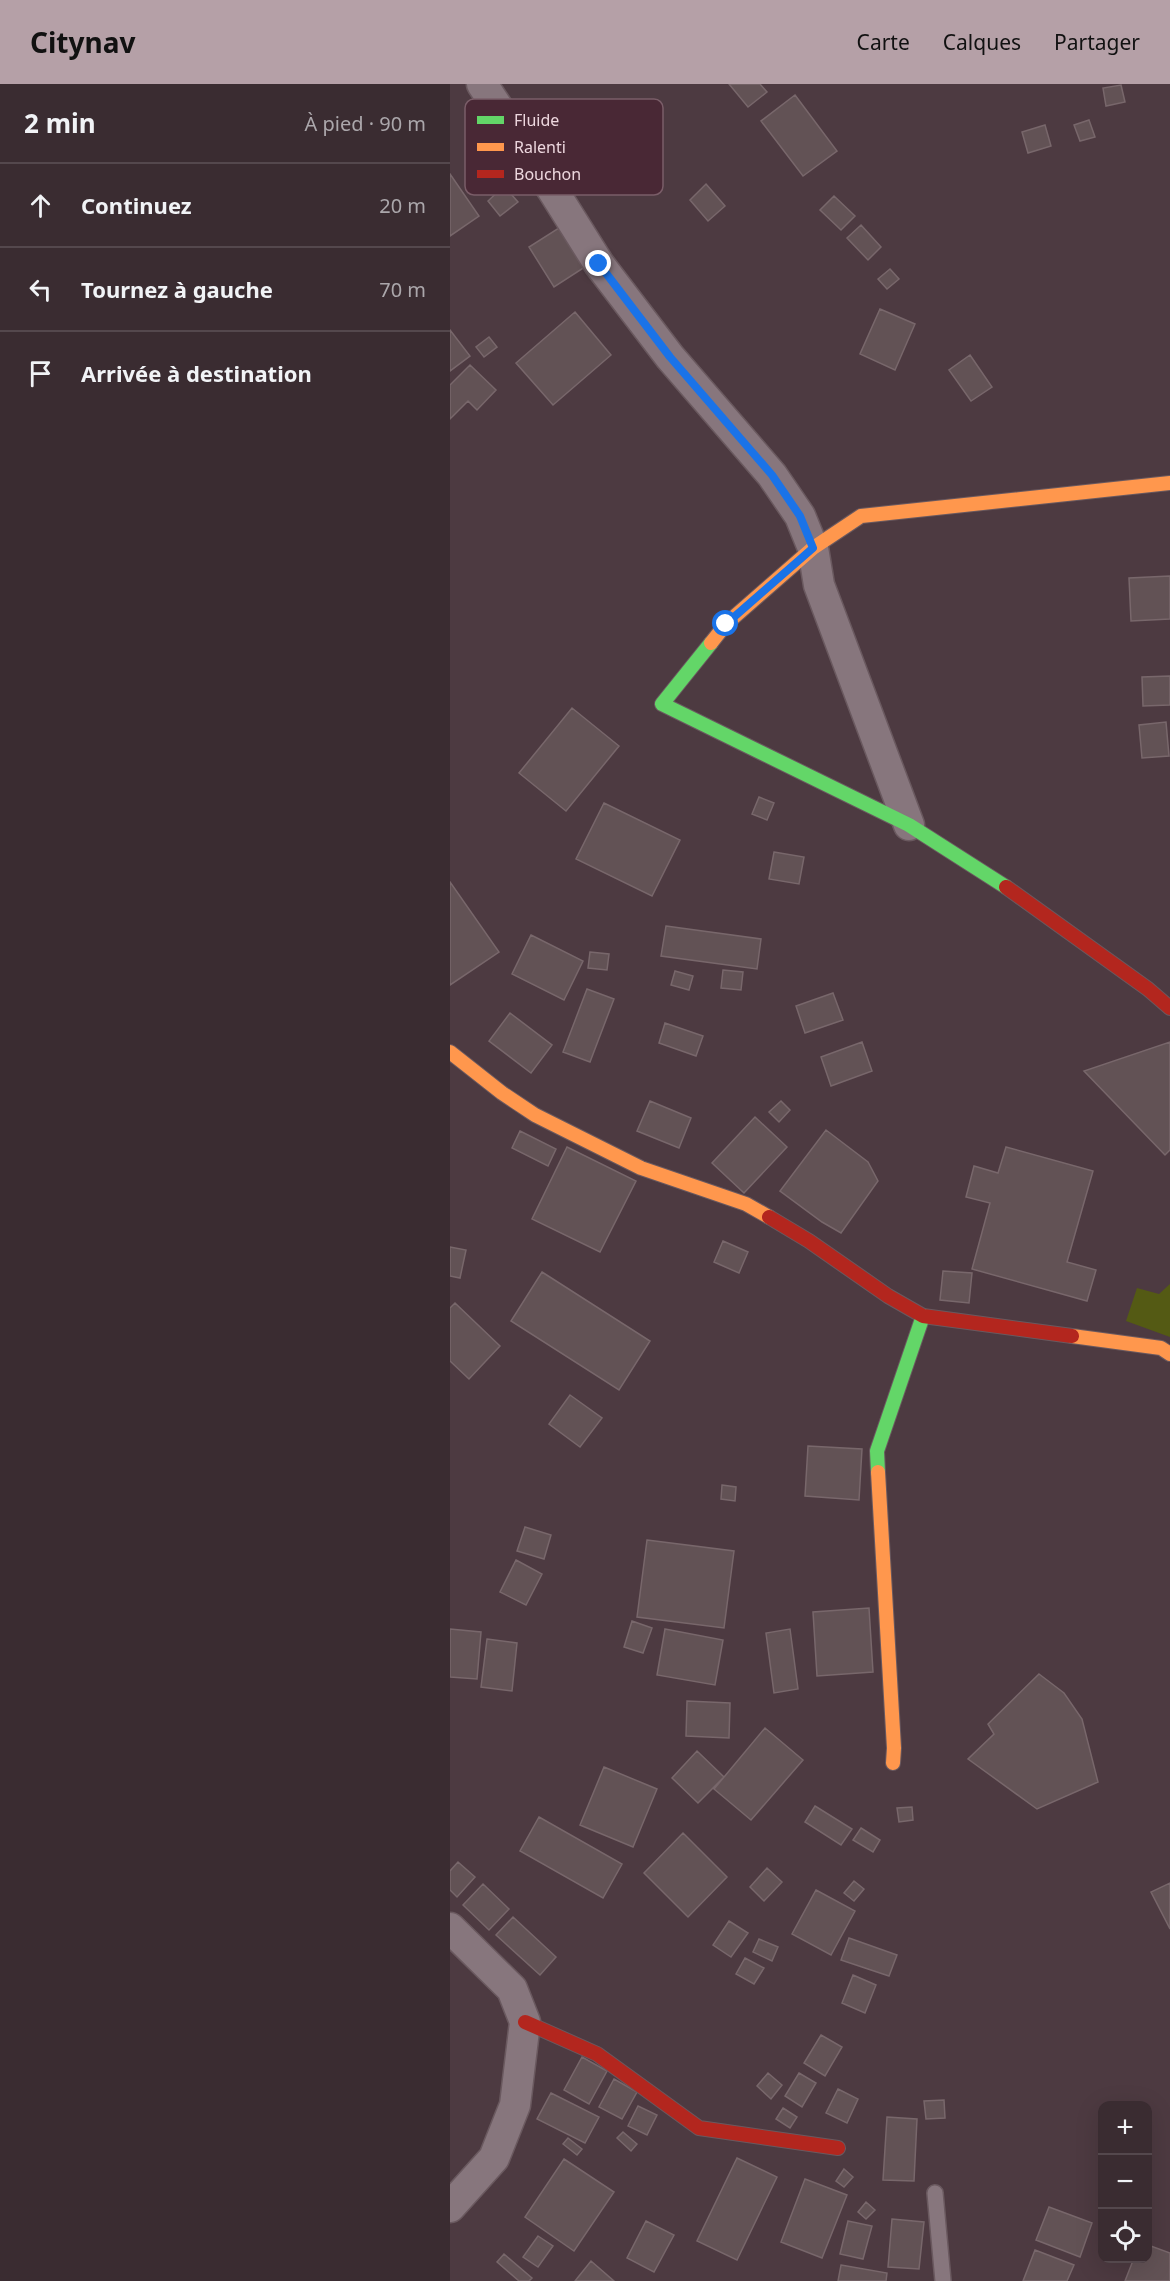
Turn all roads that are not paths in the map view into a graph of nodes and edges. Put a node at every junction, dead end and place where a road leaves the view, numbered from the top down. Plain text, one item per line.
1 (482, 84) edge
2 (492, 99) edge
3 (556, 195) edge
4 (1170, 483) edge
5 (813, 548) junction
6 (909, 825) junction
7 (1170, 1008) edge
8 (450, 1052) edge
9 (923, 1316) junction
10 (1170, 1354) edge
11 (893, 1763) dead end
12 (450, 1928) edge
13 (525, 2022) junction
14 (838, 2148) dead end
15 (935, 2193) dead end
16 (450, 2207) edge
17 (943, 2281) edge

1 - 2 street
3 - 5 street
4 - 5 street
5 - 6 street
5 - 6 street
6 - 7 street
8 - 9 street
9 - 10 street
9 - 11 street
12 - 13 street
13 - 14 street
13 - 16 street
15 - 17 lane

